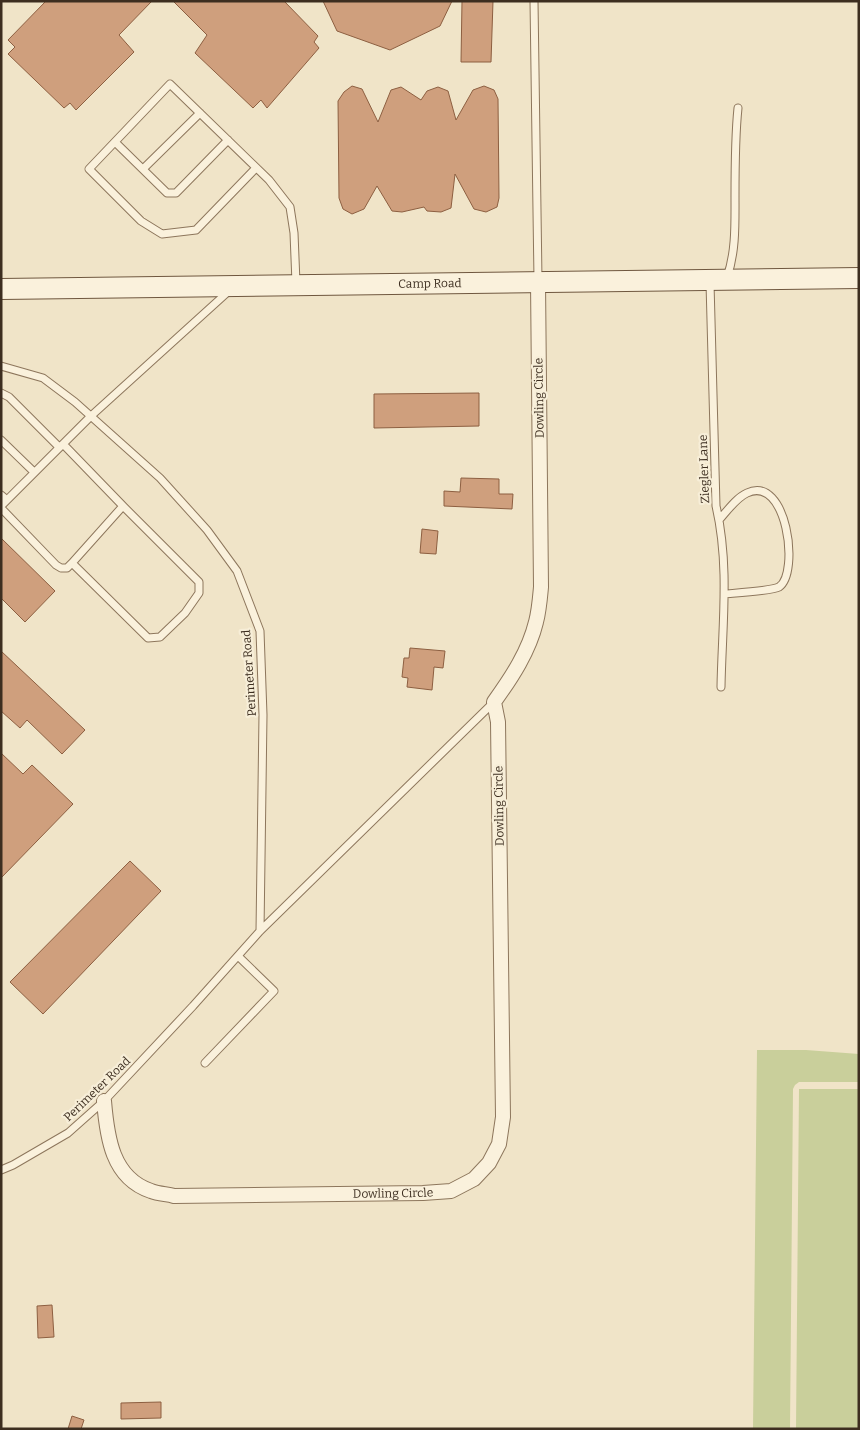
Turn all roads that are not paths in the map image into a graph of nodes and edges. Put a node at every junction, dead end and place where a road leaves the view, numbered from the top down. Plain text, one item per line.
1 (534, 1) edge
2 (738, 108) dead end
3 (200, 113) junction
4 (228, 140) junction
5 (114, 142) junction
6 (256, 168) junction
7 (143, 169) junction
8 (859, 278) edge
9 (718, 280) junction
10 (538, 282) junction
11 (234, 286) junction
12 (296, 286) junction
13 (1, 289) edge
14 (1, 366) edge
15 (1, 394) edge
16 (91, 416) junction
17 (1, 440) edge
18 (61, 446) junction
19 (34, 472) junction
20 (3, 502) edge
21 (124, 506) junction
22 (719, 520) junction
23 (72, 563) junction
24 (725, 594) junction
25 (721, 687) dead end
26 (494, 702) junction
27 (260, 931) junction
28 (238, 956) junction
29 (206, 1062) dead end
30 (104, 1101) junction
31 (1, 1170) edge

1 - 10 lane, Dowling Circle
2 - 9 lane, Ziegler Lane
3 - 4 lane
3 - 5 lane
3 - 7 lane
4 - 6 lane
4 - 7 lane
5 - 6 lane
5 - 7 lane
6 - 12 lane
8 - 9 street, Camp Road
9 - 10 street, Camp Road
9 - 22 lane, Ziegler Lane
10 - 12 street, Camp Road
10 - 26 street, Dowling Circle
11 - 12 street, Camp Road
11 - 13 street, Camp Road
11 - 16 lane
14 - 16 lane, Perimeter Road
15 - 18 lane
16 - 18 lane
16 - 27 lane, Perimeter Road
17 - 19 lane
18 - 19 lane
18 - 21 lane
19 - 20 lane
20 - 23 lane
21 - 23 lane
21 - 23 lane
22 - 24 lane, Ziegler Lane
22 - 24 lane
24 - 25 lane, Ziegler Lane
26 - 27 lane, Perimeter Road
26 - 30 street, Dowling Circle
27 - 28 lane, Perimeter Road
28 - 29 lane
28 - 30 lane, Perimeter Road
30 - 31 lane, Perimeter Road

